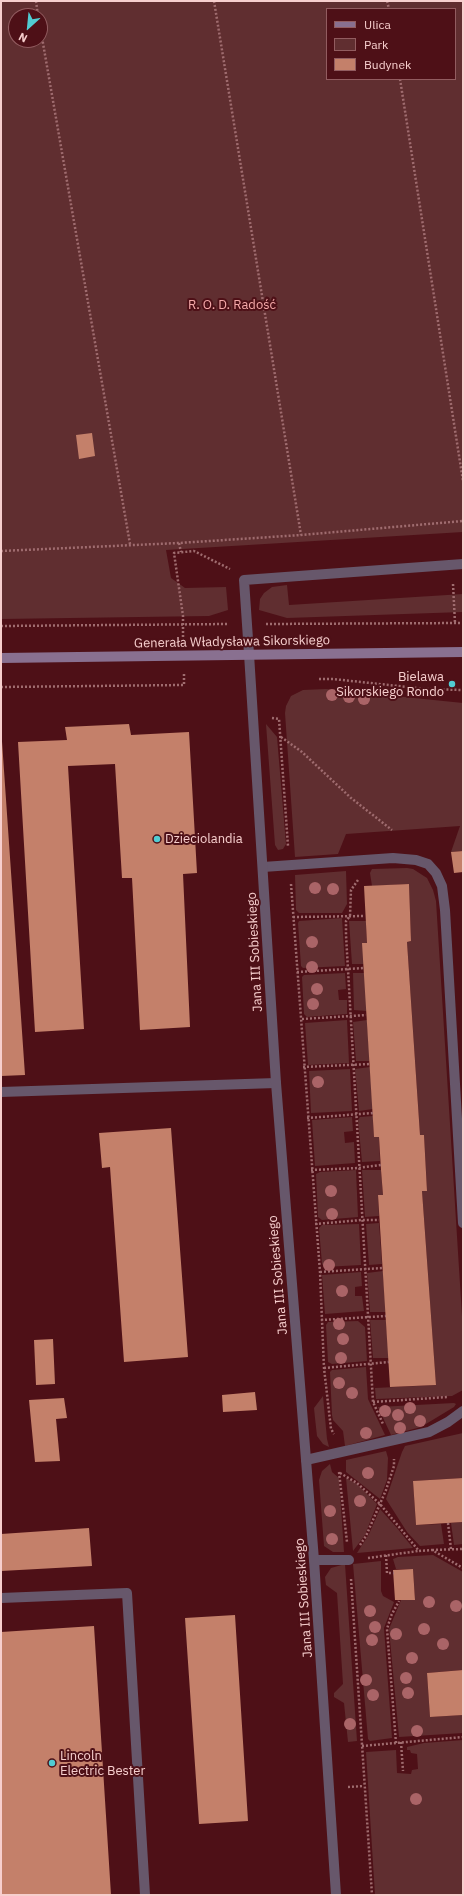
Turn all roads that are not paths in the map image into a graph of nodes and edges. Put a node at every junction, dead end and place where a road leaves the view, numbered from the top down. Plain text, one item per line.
1 (463, 564) edge
2 (463, 652) edge
3 (249, 654) junction
4 (1, 658) edge
5 (263, 867) junction
6 (276, 1083) junction
7 (1, 1092) edge
8 (463, 1223) edge
9 (463, 1411) edge
10 (306, 1460) junction
11 (314, 1560) junction
12 (349, 1560) road end
13 (1, 1598) edge
14 (145, 1895) edge
15 (336, 1895) edge

1 - 3 street, Jana III Sobieskiego
2 - 3 main road, Generała Władysława Sikorskiego
3 - 4 main road, Generała Władysława Sikorskiego
3 - 5 street, Jana III Sobieskiego
5 - 6 street, Jana III Sobieskiego
5 - 8 street
6 - 7 street
6 - 10 street, Jana III Sobieskiego
9 - 10 street
10 - 11 street, Jana III Sobieskiego
11 - 12 street
11 - 15 street, Jana III Sobieskiego
13 - 14 street

